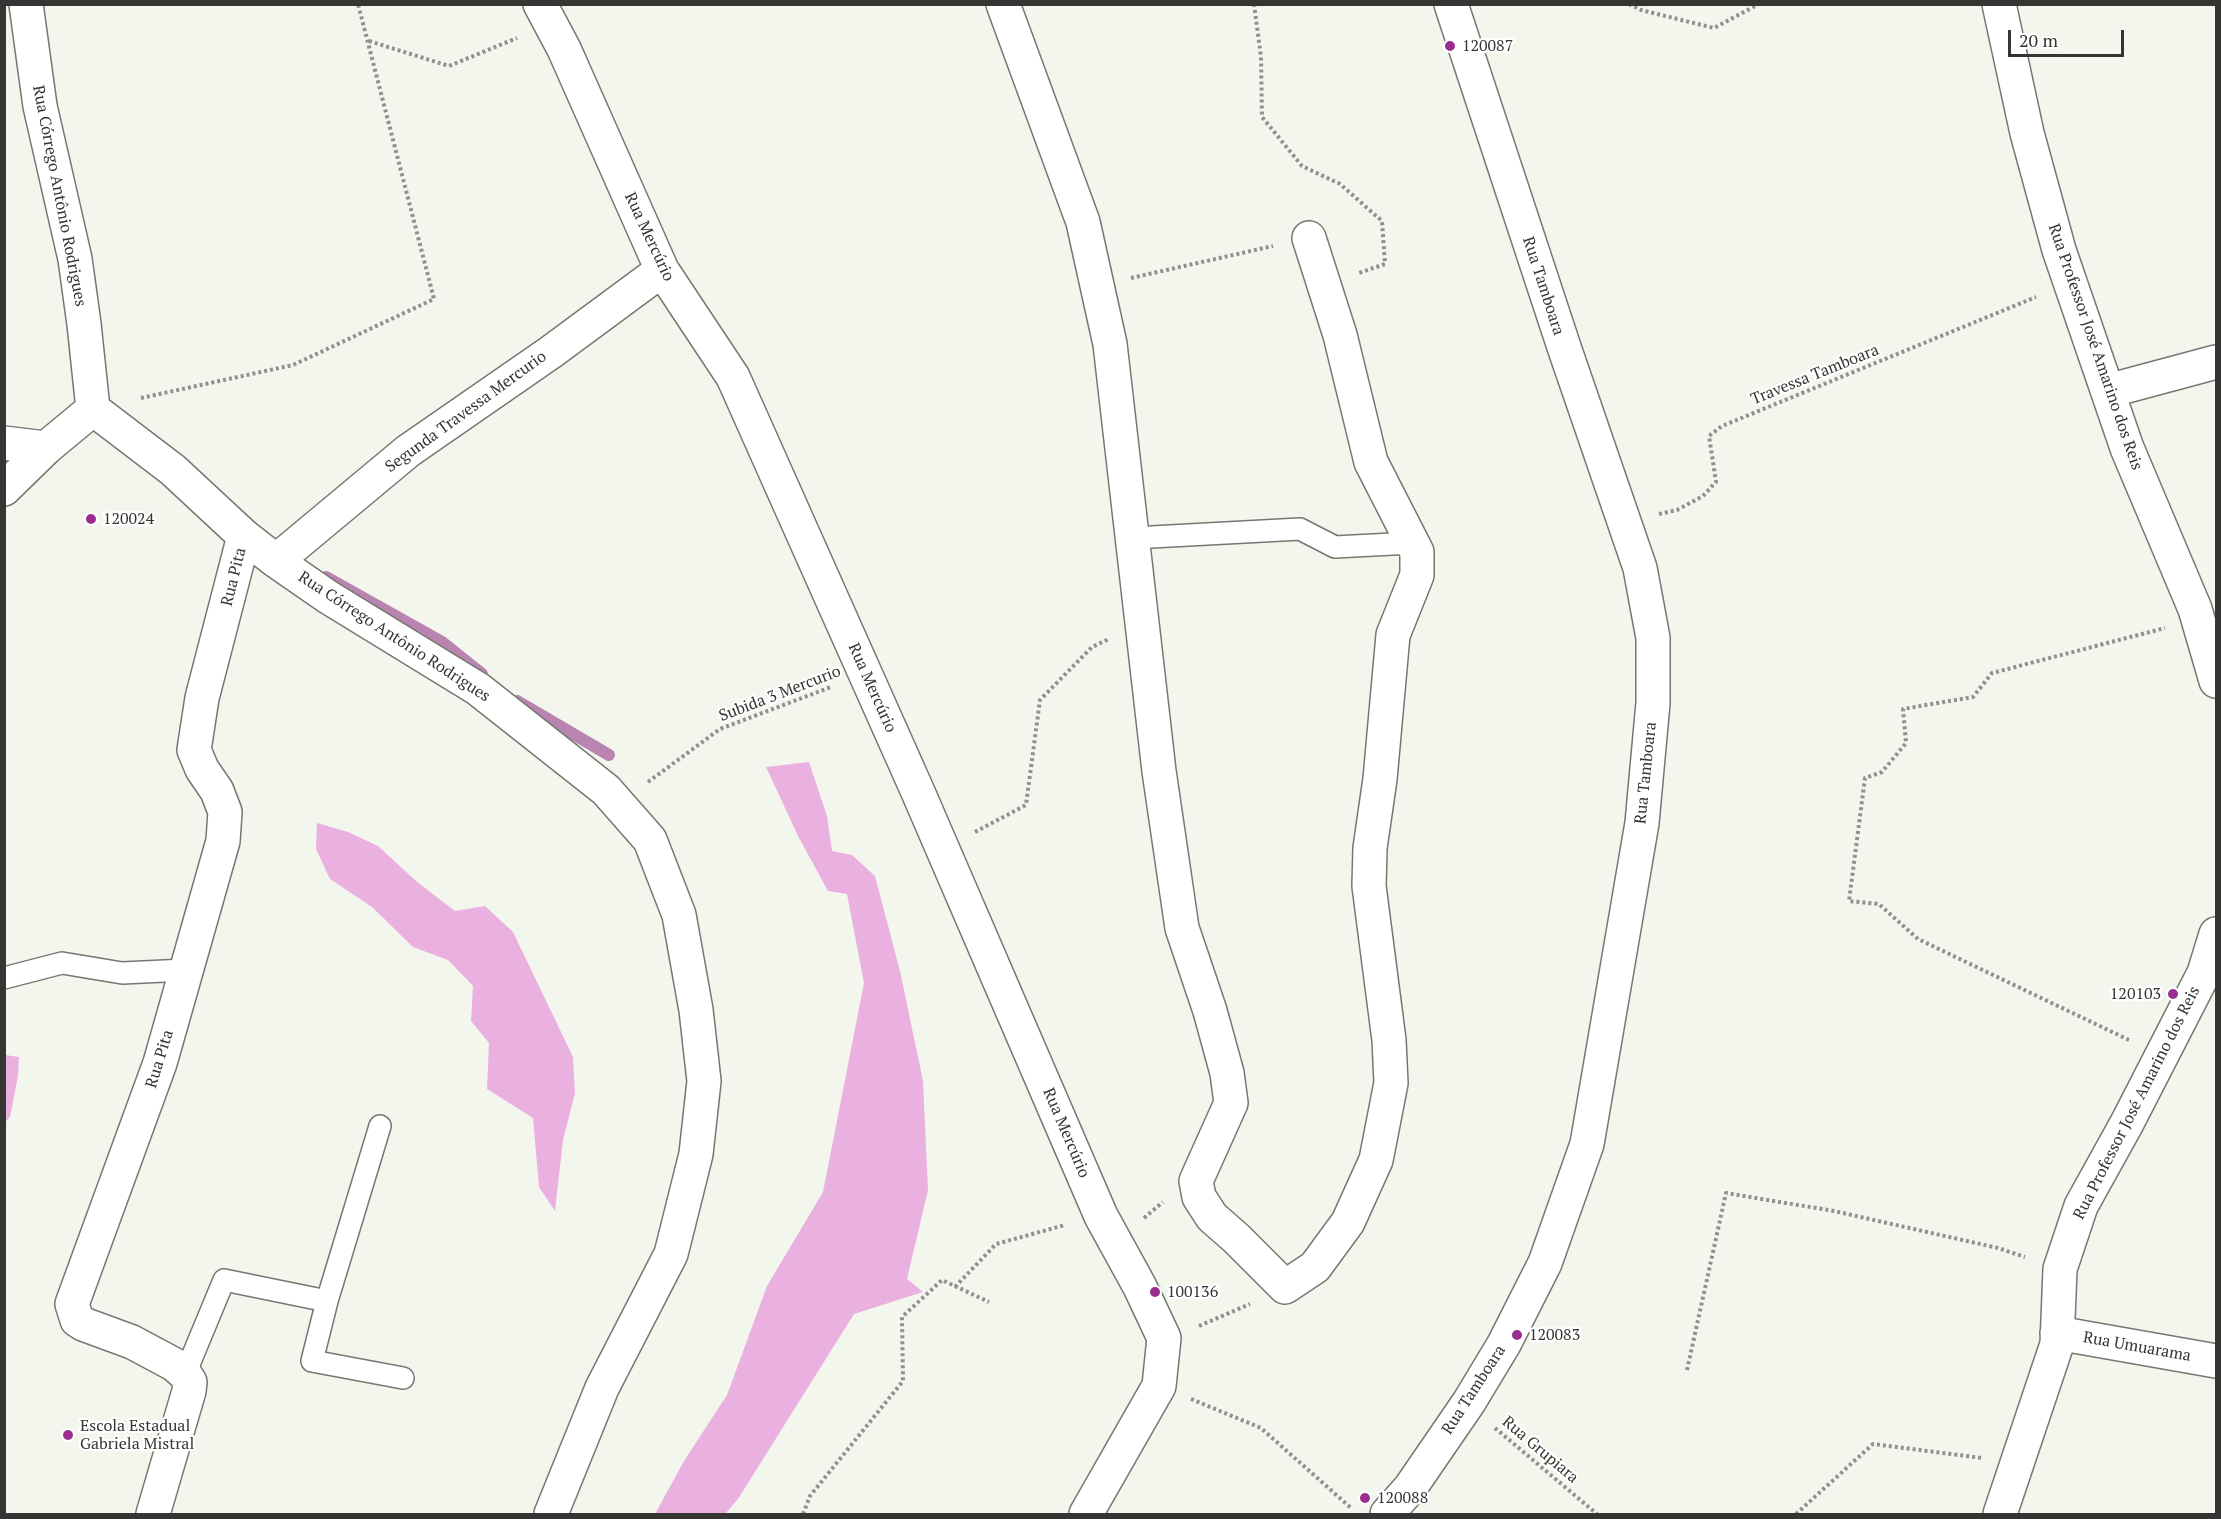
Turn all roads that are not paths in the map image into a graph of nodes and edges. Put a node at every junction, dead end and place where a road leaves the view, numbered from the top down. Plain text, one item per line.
1 (26, 4) edge
2 (1003, 4) edge
3 (1452, 4) edge
4 (1999, 4) edge
5 (545, 15) edge
6 (1309, 238) road end
7 (662, 270) junction
8 (2217, 362) edge
9 (2108, 391) junction
10 (93, 409) junction
11 (4, 443) edge
12 (46, 448) junction
13 (4, 489) edge
14 (244, 537) junction
15 (1133, 538) junction
16 (1413, 543) junction
17 (276, 561) junction
18 (2217, 681) edge
19 (2217, 934) edge
20 (186, 970) junction
21 (4, 978) edge
22 (380, 1126) dead end
23 (327, 1301) junction
24 (2057, 1333) junction
25 (2217, 1361) edge
26 (185, 1374) junction
27 (403, 1378) dead end
28 (153, 1515) edge
29 (551, 1515) edge
30 (1086, 1515) edge
31 (1387, 1515) edge
32 (2000, 1515) edge

1 - 10 street, Rua Córrego Antônio Rodrigues
2 - 15 street
3 - 31 street, Rua Tamboara
4 - 9 street, Rua Professor José Amarino dos Reis
5 - 7 street, Rua Mercúrio
6 - 16 street
7 - 17 street, Segunda Travessa Mercurio
7 - 30 street, Rua Mercúrio
8 - 9 street
9 - 18 street, Rua Professor José Amarino dos Reis
10 - 12 street
10 - 14 street, Rua Córrego Antônio Rodrigues
11 - 12 street
12 - 13 street
14 - 17 street, Rua Córrego Antônio Rodrigues
14 - 20 street, Rua Pita
15 - 16 lane
15 - 16 street
17 - 29 street, Rua Córrego Antônio Rodrigues
19 - 24 street, Rua Professor José Amarino dos Reis
20 - 21 lane
20 - 26 street, Rua Pita
22 - 23 lane
23 - 26 lane
23 - 27 lane
24 - 25 street, Rua Umuarama
24 - 32 street, Rua Professor José Amarino dos Reis
26 - 28 street

